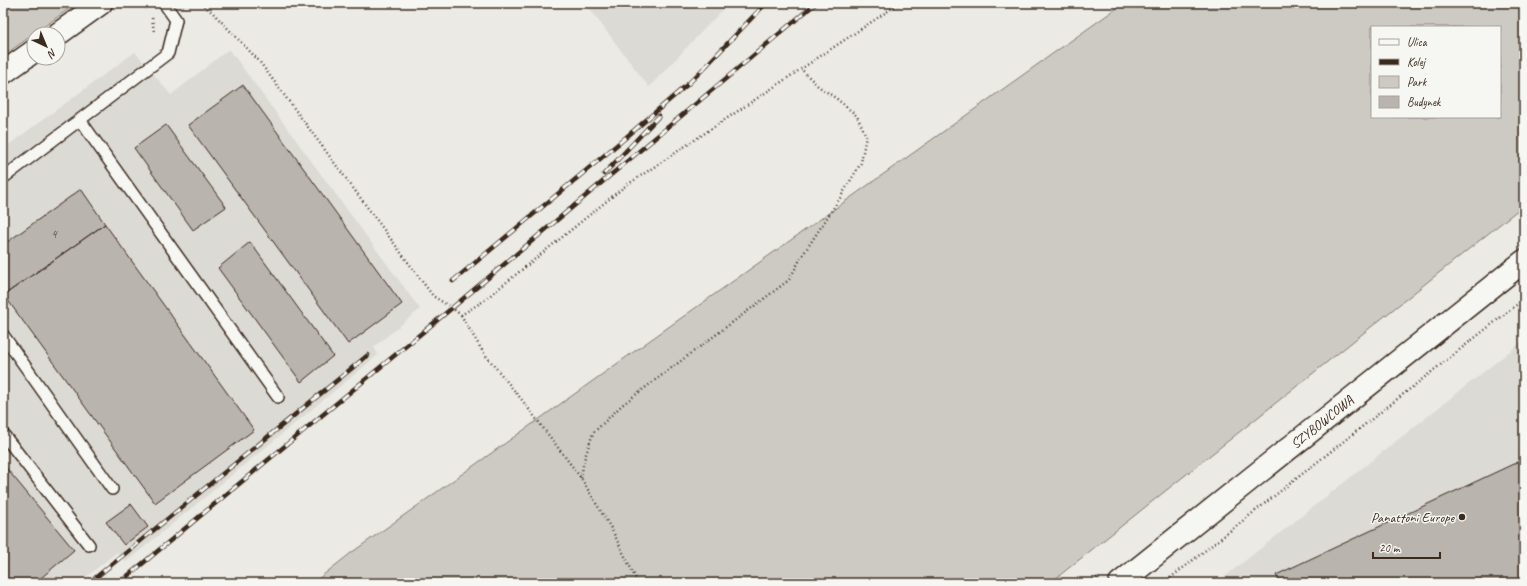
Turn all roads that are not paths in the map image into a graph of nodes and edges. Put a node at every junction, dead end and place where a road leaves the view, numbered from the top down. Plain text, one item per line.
1 (102, 3) edge
2 (164, 3) edge
3 (66, 28) edge
4 (26, 57) edge
5 (3, 74) edge
6 (80, 120) junction
7 (3, 178) edge
8 (1524, 261) edge
9 (3, 335) edge
10 (278, 397) dead end
11 (3, 434) edge
12 (112, 489) dead end
13 (89, 545) dead end
14 (1120, 583) edge

1 - 3 street
2 - 6 lane
4 - 5 street
6 - 7 lane
6 - 10 lane
8 - 14 street, SZYBOWCOWA
9 - 12 lane
11 - 13 lane

